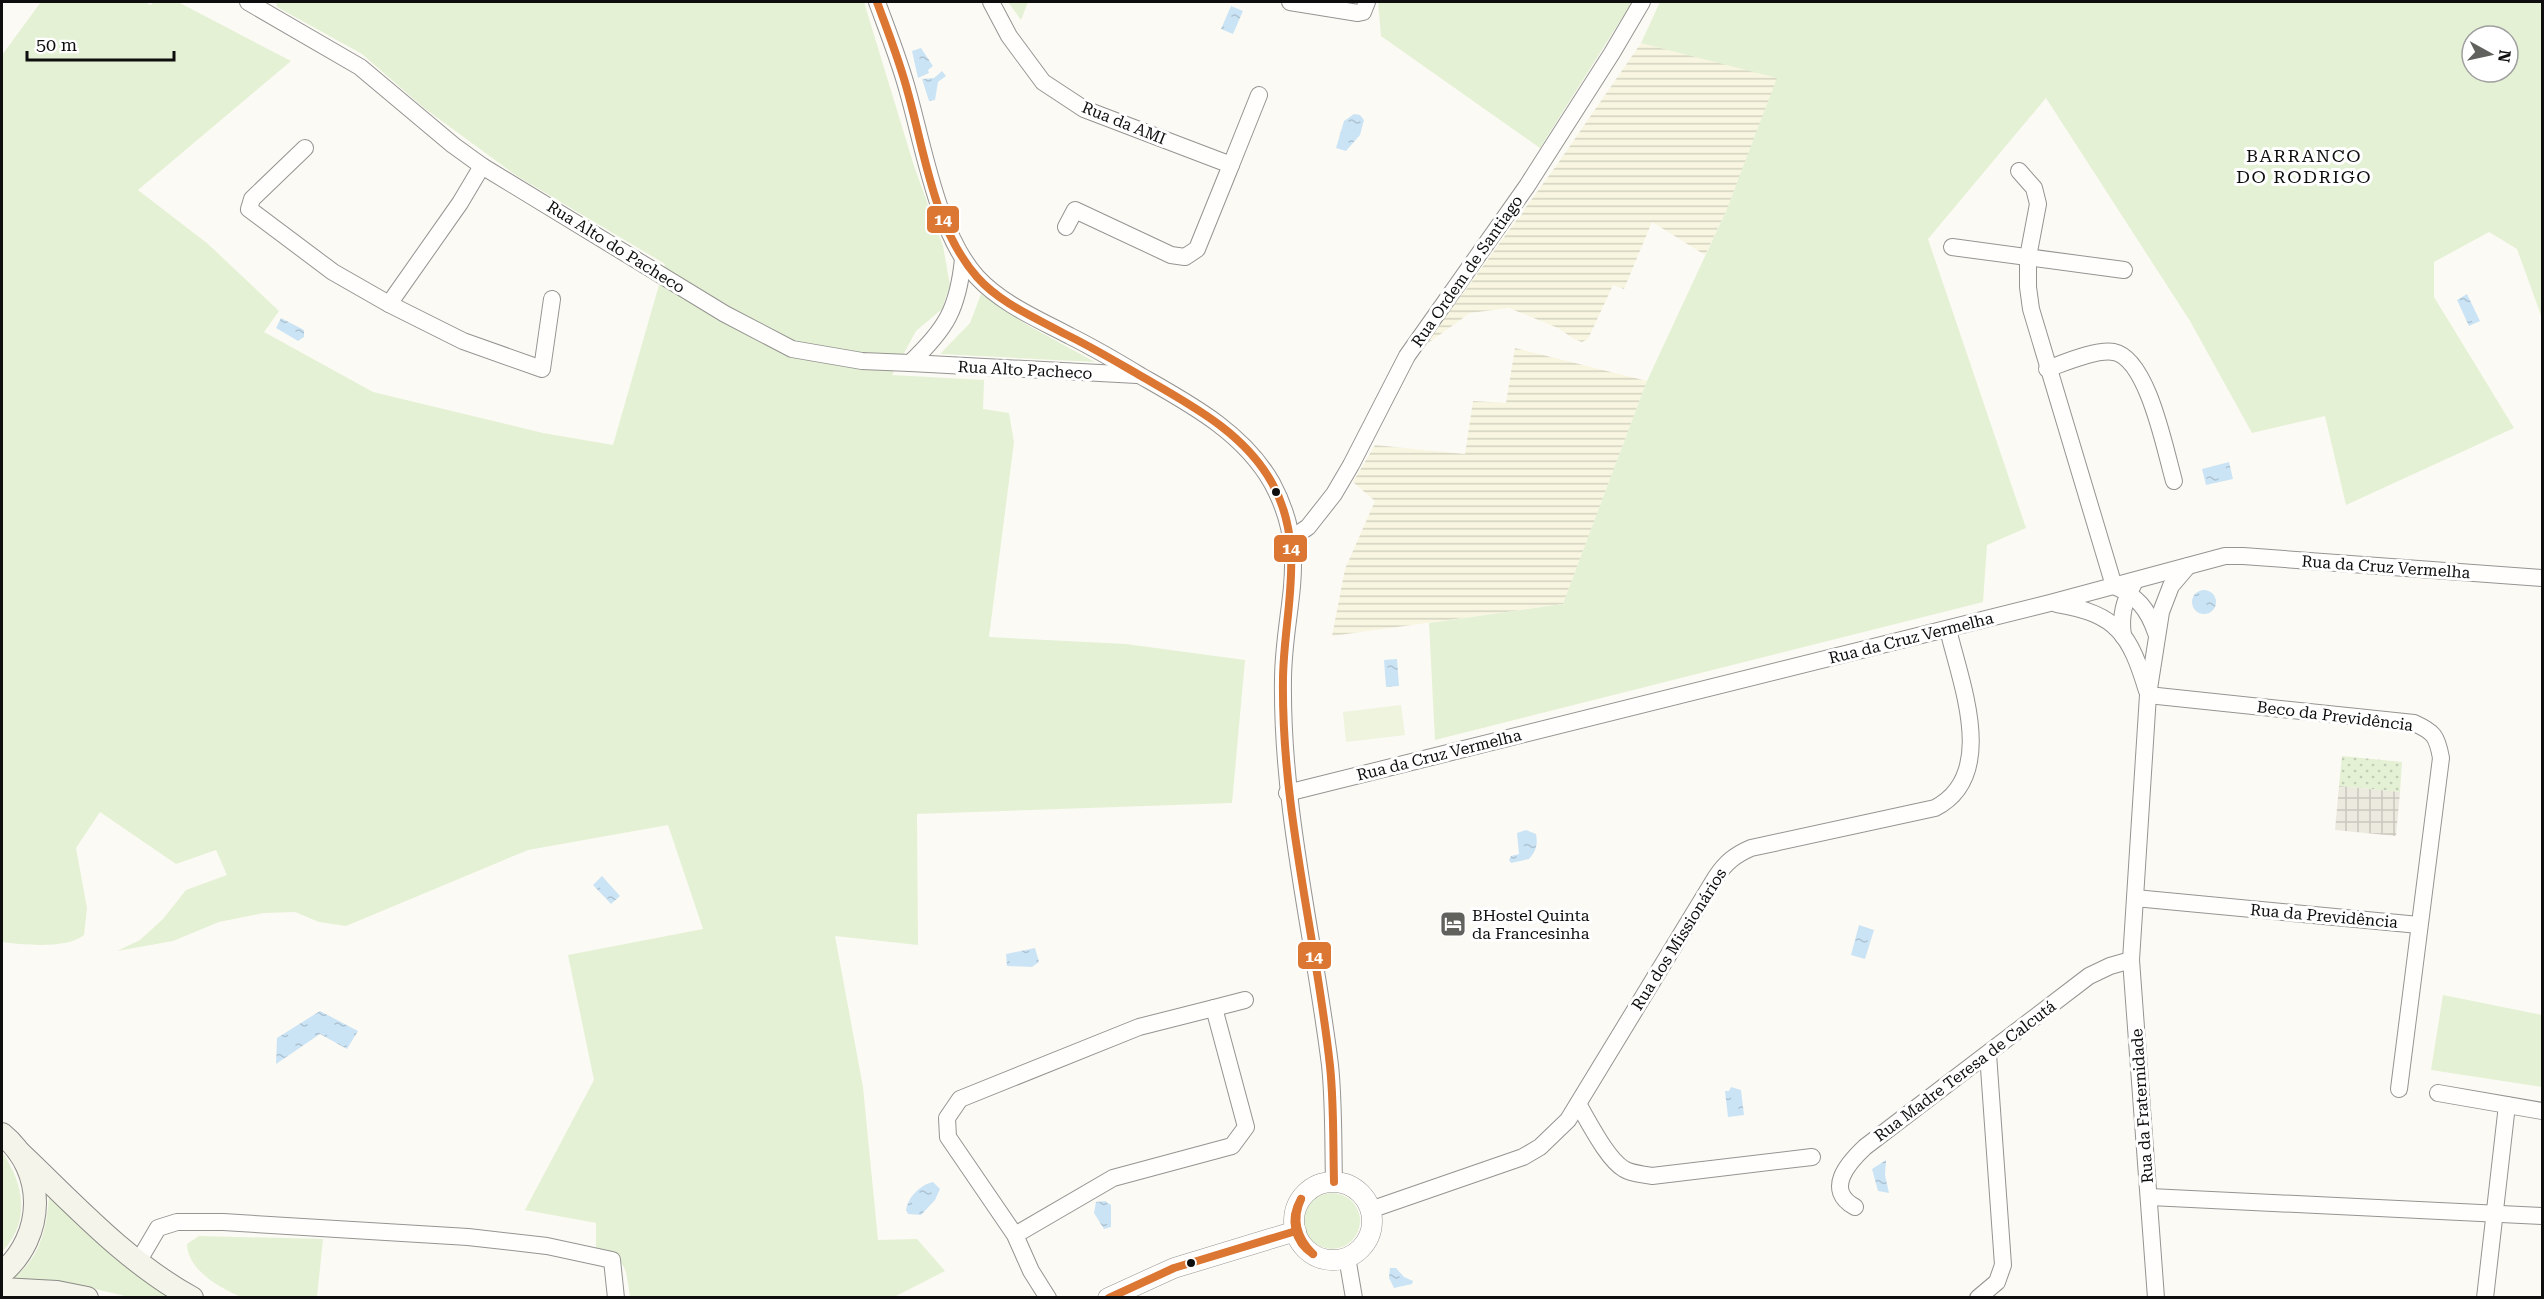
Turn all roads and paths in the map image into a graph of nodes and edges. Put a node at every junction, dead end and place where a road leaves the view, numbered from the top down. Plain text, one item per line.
1 (248, 2) edge
2 (877, 2) edge
3 (991, 2) edge
4 (1290, 2) edge
5 (1366, 2) edge
6 (1642, 2) edge
7 (1259, 95) dead end
8 (305, 148) dead end
9 (1231, 165) junction
10 (482, 166) junction
11 (2019, 171) dead end
12 (1066, 227) dead end
13 (1952, 247) dead end
14 (2028, 257) junction
15 (963, 259) junction
16 (2124, 270) dead end
17 (552, 299) dead end
18 (389, 304) junction
19 (910, 363) junction
20 (2047, 369) junction
21 (1140, 375) junction
22 (2174, 481) dead end
23 (1292, 538) junction
24 (2188, 566) junction
25 (2542, 578) edge
26 (2126, 586) junction
27 (2050, 603) junction
28 (1948, 628) junction
29 (2123, 636) junction
30 (2157, 636) junction
31 (2148, 695) junction
32 (1287, 793) junction
33 (2135, 898) junction
34 (2419, 925) junction
35 (2131, 960) junction
36 (1245, 999) dead end
37 (1214, 1008) junction
38 (1988, 1054) junction
39 (2399, 1089) dead end
40 (2438, 1093) dead end
41 (1578, 1104) junction
42 (2507, 1105) junction
43 (2542, 1111) edge
44 (8, 1138) edge
45 (1812, 1157) dead end
46 (1334, 1182) junction
47 (2150, 1197) junction
48 (1855, 1207) dead end
49 (1370, 1210) junction
50 (2495, 1212) junction
51 (2542, 1216) edge
52 (1296, 1231) junction
53 (1015, 1235) junction
54 (1347, 1257) junction
55 (138, 1262) junction
56 (2, 1273) edge
57 (2, 1289) edge
58 (87, 1298) edge
59 (192, 1298) edge
60 (616, 1298) edge
61 (1048, 1298) edge
62 (1108, 1298) edge
63 (1354, 1298) edge
64 (1978, 1298) edge
65 (2156, 1298) edge
66 (2486, 1298) edge

1 - 10 street, Rua Alto do Pacheco
2 - 15 street
3 - 9 street, Rua da AMI
4 - 5 street
6 - 23 street, Rua Ordem de Santiago
7 - 9 street
8 - 18 street
9 - 12 street
10 - 18 street
10 - 19 street, Rua Alto do Pacheco
11 - 14 street
13 - 14 street
14 - 16 street
14 - 20 street
15 - 19 street
15 - 21 street
17 - 18 street
19 - 21 street, Rua Alto Pacheco
20 - 22 street
20 - 26 street
21 - 23 street
23 - 32 street
24 - 25 street, Rua da Cruz Vermelha
24 - 26 street, Rua da Cruz Vermelha
24 - 30 street, Rua da Fraternidade
26 - 27 street, Rua da Cruz Vermelha
26 - 29 street
26 - 30 street
27 - 28 street, Rua da Cruz Vermelha
27 - 29 street
28 - 32 street, Rua da Cruz Vermelha
28 - 41 street, Rua dos Missionários
29 - 31 street
30 - 31 street, Rua da Fraternidade
31 - 33 street, Rua da Fraternidade
31 - 34 street, Beco da Previdência
32 - 46 street
33 - 34 street, Rua da Previdência
33 - 35 street, Rua da Fraternidade
34 - 39 street, Rua da Previdência
35 - 38 street, Rua Madre Teresa de Calcutá
35 - 47 street, Rua da Fraternidade
36 - 37 street
37 - 53 street
37 - 53 street
38 - 48 street, Rua Madre Teresa de Calcutá
38 - 64 street
40 - 42 street
41 - 45 street
41 - 49 street, Rua dos Missionários
42 - 43 street
42 - 50 street
44 - 55 main road
44 - 56 main road
46 - 49 street
46 - 52 street
47 - 50 street, Rua da Fraternidade
47 - 65 street
49 - 54 street
50 - 51 street, Rua da Fraternidade
50 - 66 street
52 - 54 street
52 - 62 street
53 - 61 street
54 - 63 street
55 - 59 main road
55 - 60 street
57 - 58 main road

